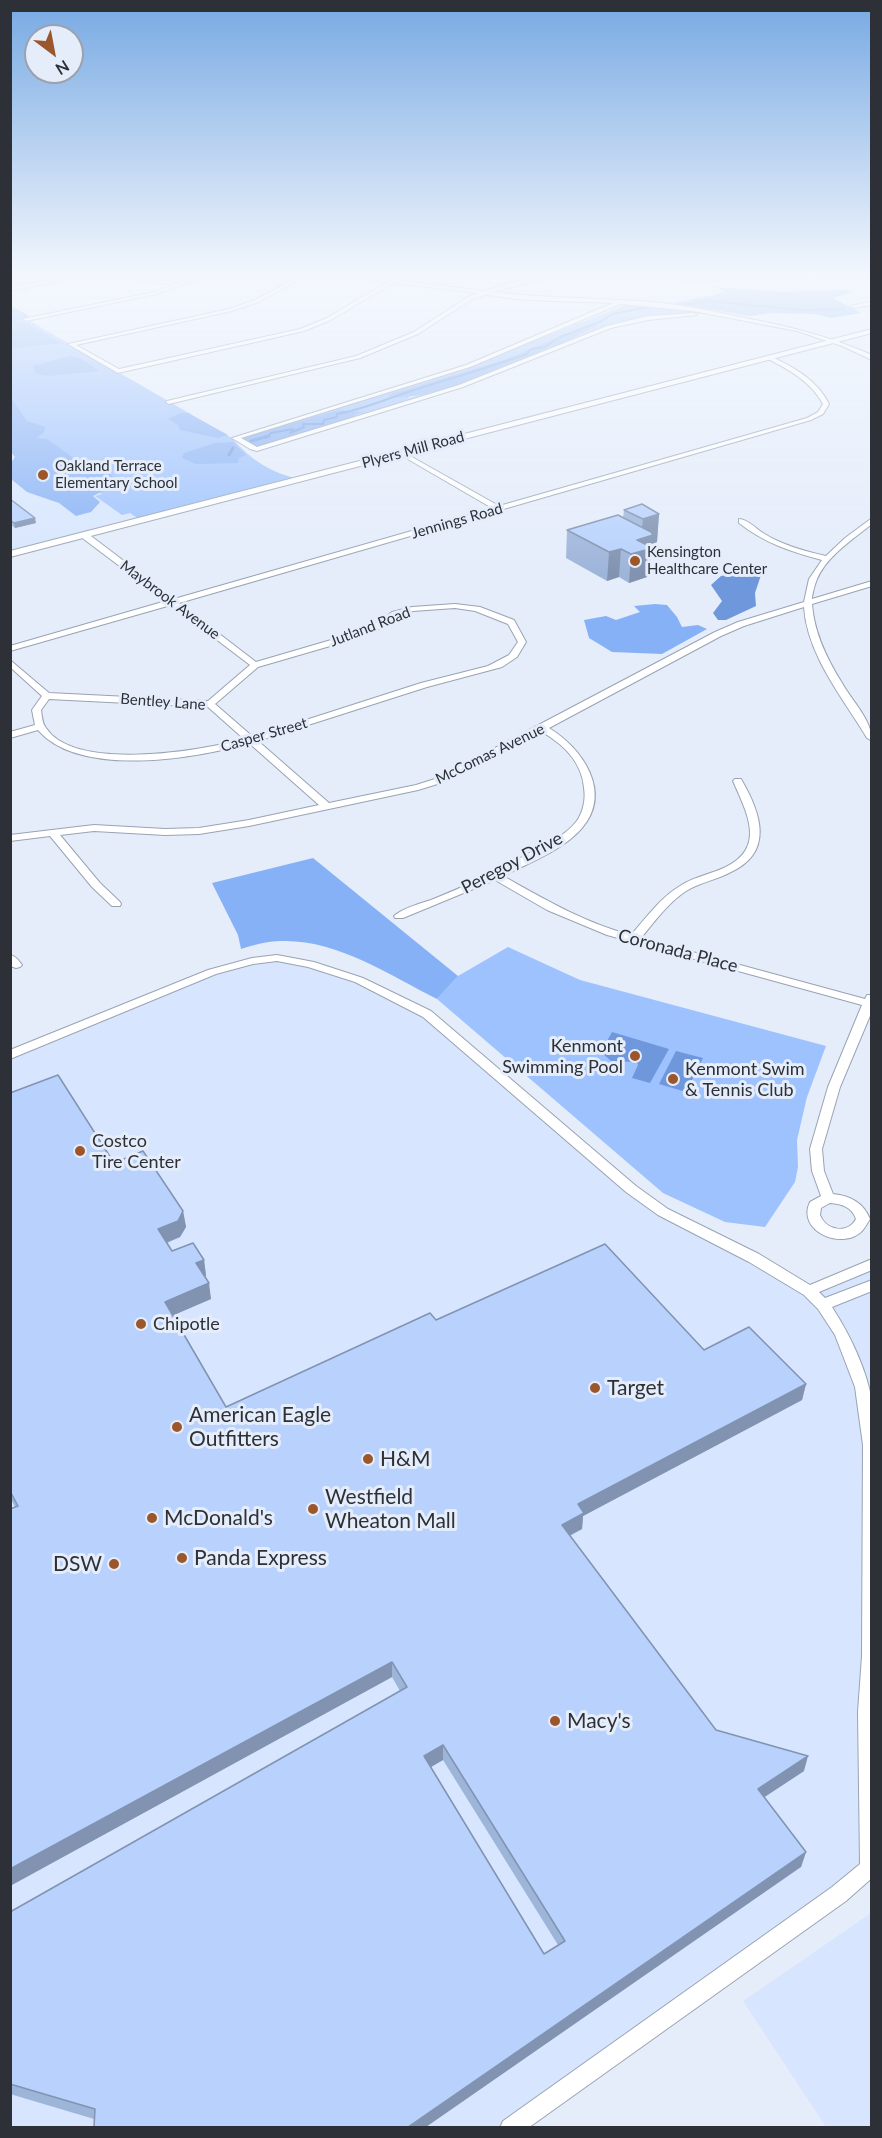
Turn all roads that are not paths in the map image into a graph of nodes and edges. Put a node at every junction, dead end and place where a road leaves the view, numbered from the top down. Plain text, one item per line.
1 (288, 374) edge
2 (444, 374) edge
3 (492, 374) edge
4 (709, 374) edge
5 (798, 374) edge
6 (169, 402) dead end
7 (400, 453) junction
8 (499, 508) junction
9 (872, 520) edge
10 (742, 521) dead end
11 (84, 535) junction
12 (10, 554) edge
13 (827, 559) junction
14 (872, 583) edge
15 (173, 602) junction
16 (807, 603) junction
17 (10, 649) edge
18 (518, 651) joint
19 (10, 662) edge
20 (255, 665) junction
21 (47, 696) junction
22 (210, 704) junction
23 (866, 720) edge
24 (40, 727) junction
25 (542, 728) junction
26 (10, 735) edge
27 (872, 738) edge
28 (252, 740) junction
29 (738, 780) dead end
30 (326, 806) junction
31 (52, 832) junction
32 (10, 838) edge
33 (496, 876) junction
34 (116, 904) dead end
35 (399, 916) dead end
36 (633, 939) junction
37 (870, 999) edge
38 (10, 1055) edge
39 (828, 1198) dead end
40 (872, 1264) edge
41 (872, 1286) edge
42 (809, 1291) junction
43 (823, 1305) junction
44 (510, 2127) edge

1 - 6 street
2 - 3 street
4 - 7 street, Plyers Mill Road
5 - 8 street, Jennings Road
7 - 8 street
7 - 11 street, Plyers Mill Road
8 - 15 street, Jennings Road
9 - 13 street
10 - 13 street
11 - 12 street, Plyers Mill Road
11 - 15 street, Maybrook Avenue
13 - 16 street
14 - 16 street, McComas Avenue
15 - 17 street, Jennings Road
15 - 20 street, Maybrook Avenue
16 - 23 street
16 - 25 street, McComas Avenue
18 - 20 street, Jutland Road
18 - 28 street, Casper Street
19 - 21 street
20 - 22 street, Jutland Road
21 - 22 street, Bentley Lane
21 - 24 street
22 - 28 street, Bentley Lane
23 - 27 street
24 - 26 street
24 - 28 street, Casper Street
25 - 30 street, McComas Avenue
25 - 33 street, Peregoy Drive
28 - 30 street, Bentley Lane
29 - 36 street
30 - 31 street, McComas Avenue
31 - 32 street, McComas Avenue
31 - 34 street
33 - 35 street, Peregoy Drive
33 - 36 street, Coronada Place
36 - 37 street, Coronada Place
37 - 39 street
38 - 42 street
40 - 42 street
41 - 43 street
42 - 43 street
43 - 44 street

